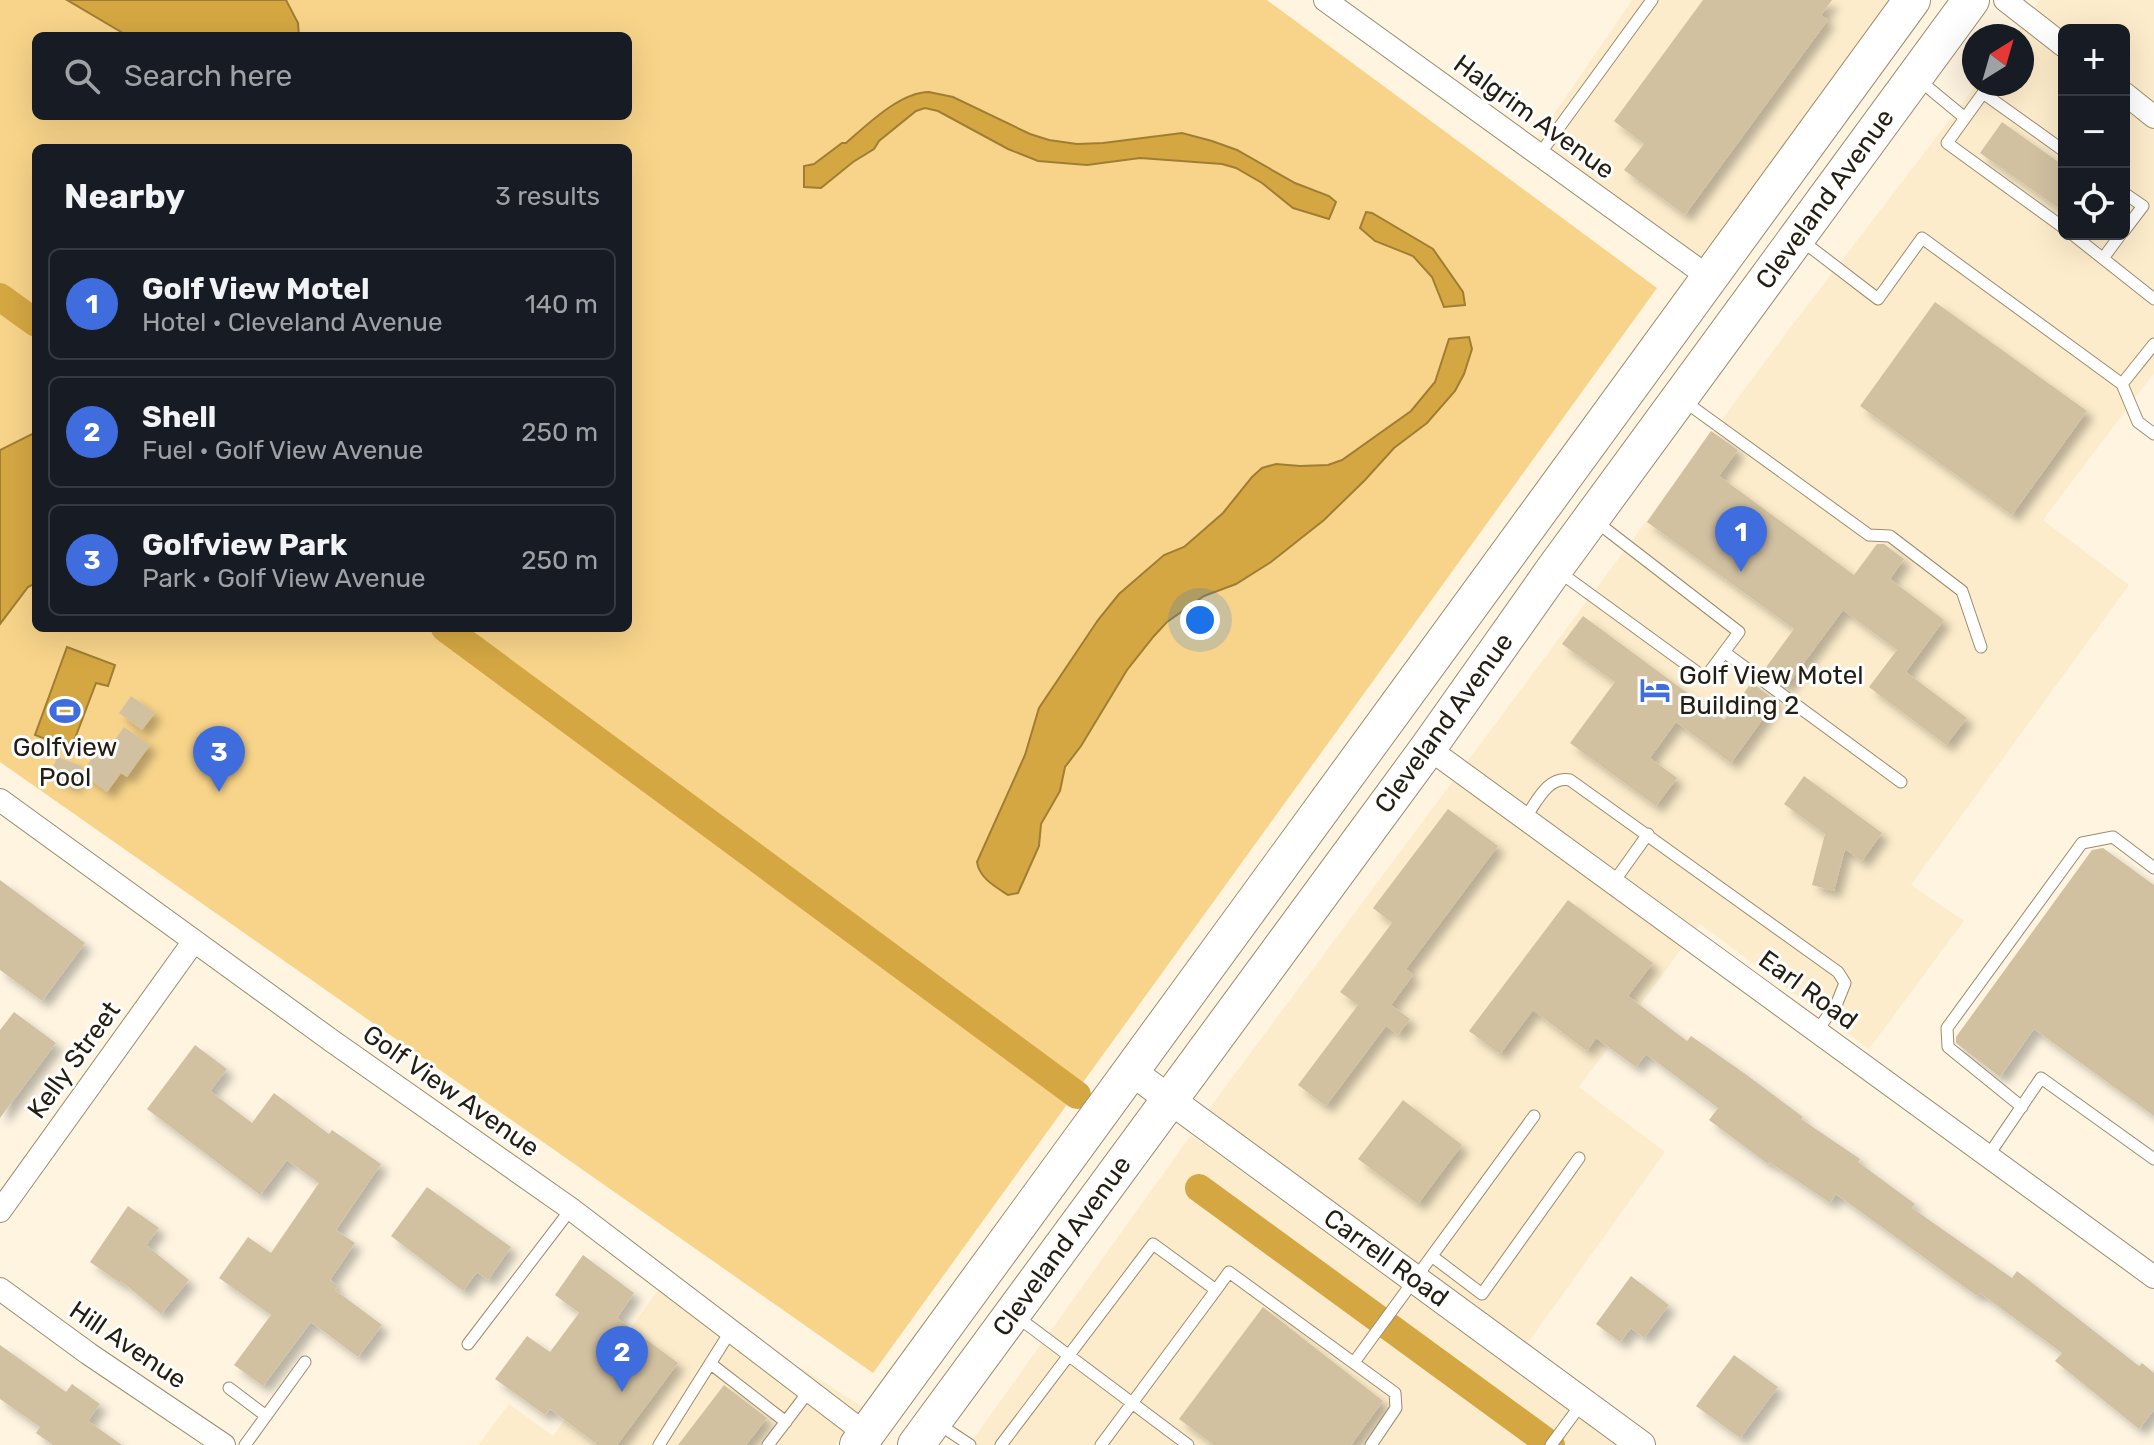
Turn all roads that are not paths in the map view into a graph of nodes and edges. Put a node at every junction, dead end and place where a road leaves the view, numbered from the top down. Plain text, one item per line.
1 (1325, 0) edge
2 (1652, 0) edge
3 (1912, 0) edge
4 (1971, 0) edge
5 (2005, 0) edge
6 (2058, 41) edge
7 (1915, 77) junction
8 (2128, 96) edge
9 (2154, 117) edge
10 (1965, 118) junction
11 (2058, 147) edge
12 (1539, 155) junction
13 (2130, 197) edge
14 (2130, 223) edge
15 (2058, 224) edge
16 (1797, 237) junction
17 (2080, 240) edge
18 (2117, 240) edge
19 (2104, 257) junction
20 (1710, 278) junction
21 (2154, 299) edge
22 (2154, 344) edge
23 (2122, 384) junction
24 (1680, 398) junction
25 (2154, 434) edge
26 (1592, 518) junction
27 (1555, 568) junction
28 (1981, 647) dead end
29 (1724, 652) junction
30 (1428, 748) junction
31 (1901, 782) dead end
32 (0, 800) edge
33 (1525, 818) junction
34 (1648, 834) junction
35 (2154, 868) edge
36 (1613, 883) junction
37 (194, 941) junction
38 (1817, 1031) junction
39 (1131, 1071) junction
40 (1169, 1100) junction
41 (2022, 1107) junction
42 (1534, 1116) dead end
43 (1988, 1156) junction
44 (1579, 1158) dead end
45 (2154, 1159) edge
46 (571, 1209) junction
47 (0, 1211) edge
48 (1433, 1257) junction
49 (2154, 1277) edge
50 (1417, 1280) junction
51 (0, 1289) edge
52 (1216, 1290) junction
53 (1012, 1313) junction
54 (730, 1332) junction
55 (468, 1344) dead end
56 (1068, 1356) junction
57 (1355, 1361) junction
58 (305, 1362) dead end
59 (711, 1364) junction
60 (229, 1388) dead end
61 (809, 1391) junction
62 (1131, 1403) junction
63 (1576, 1411) junction
64 (266, 1416) junction
65 (786, 1422) junction
66 (924, 1433) edge
67 (862, 1440) edge
68 (224, 1445) edge
69 (245, 1445) edge
70 (659, 1445) edge
71 (768, 1445) edge
72 (970, 1445) edge
73 (1001, 1445) edge
74 (1101, 1445) edge
75 (1188, 1445) edge
76 (1371, 1445) edge
77 (1551, 1445) edge
78 (1641, 1445) edge

1 - 12 street, Halgrim Avenue
2 - 12 lane
3 - 20 main road, Cleveland Avenue
4 - 7 main road, Cleveland Avenue
5 - 6 street
7 - 10 lane
7 - 16 main road, Cleveland Avenue
8 - 9 street
10 - 11 lane
10 - 15 lane
12 - 20 street, Halgrim Avenue
13 - 14 lane
16 - 23 lane
16 - 24 main road, Cleveland Avenue
17 - 19 lane
18 - 19 lane
19 - 21 lane
20 - 24 main road
20 - 39 main road, Cleveland Avenue
22 - 23 lane
23 - 25 lane
24 - 26 main road, Cleveland Avenue
24 - 28 lane
26 - 27 main road, Cleveland Avenue
26 - 29 lane
27 - 29 lane
27 - 30 main road, Cleveland Avenue
29 - 31 lane
30 - 33 street, Earl Road
30 - 40 main road, Cleveland Avenue
32 - 37 street, Golf View Avenue
33 - 34 lane
33 - 36 street, Earl Road
34 - 36 lane
34 - 38 lane
35 - 41 lane
36 - 38 street, Earl Road
37 - 46 street, Golf View Avenue
37 - 47 street, Kelly Street
38 - 43 street, Earl Road
39 - 40 street, Carrell Road
39 - 67 main road, Cleveland Avenue
40 - 50 street, Carrell Road
40 - 53 main road, Cleveland Avenue
41 - 43 lane
41 - 45 lane
42 - 48 lane
43 - 49 street, Earl Road
44 - 48 lane
46 - 54 street, Golf View Avenue
46 - 55 lane
48 - 50 lane
50 - 57 lane
50 - 63 street, Carrell Road
51 - 68 street, Hill Avenue
52 - 56 lane
52 - 57 lane
52 - 62 lane
53 - 56 lane
53 - 66 main road, Cleveland Avenue
54 - 59 lane
54 - 61 street, Golf View Avenue
56 - 62 lane
56 - 73 lane
57 - 76 lane
58 - 64 lane
59 - 65 lane
59 - 70 lane
60 - 64 lane
61 - 65 lane
61 - 67 street, Golf View Avenue
62 - 74 lane
62 - 75 lane
63 - 77 lane
63 - 78 street, Carrell Road
64 - 69 lane
65 - 71 lane
66 - 72 lane

